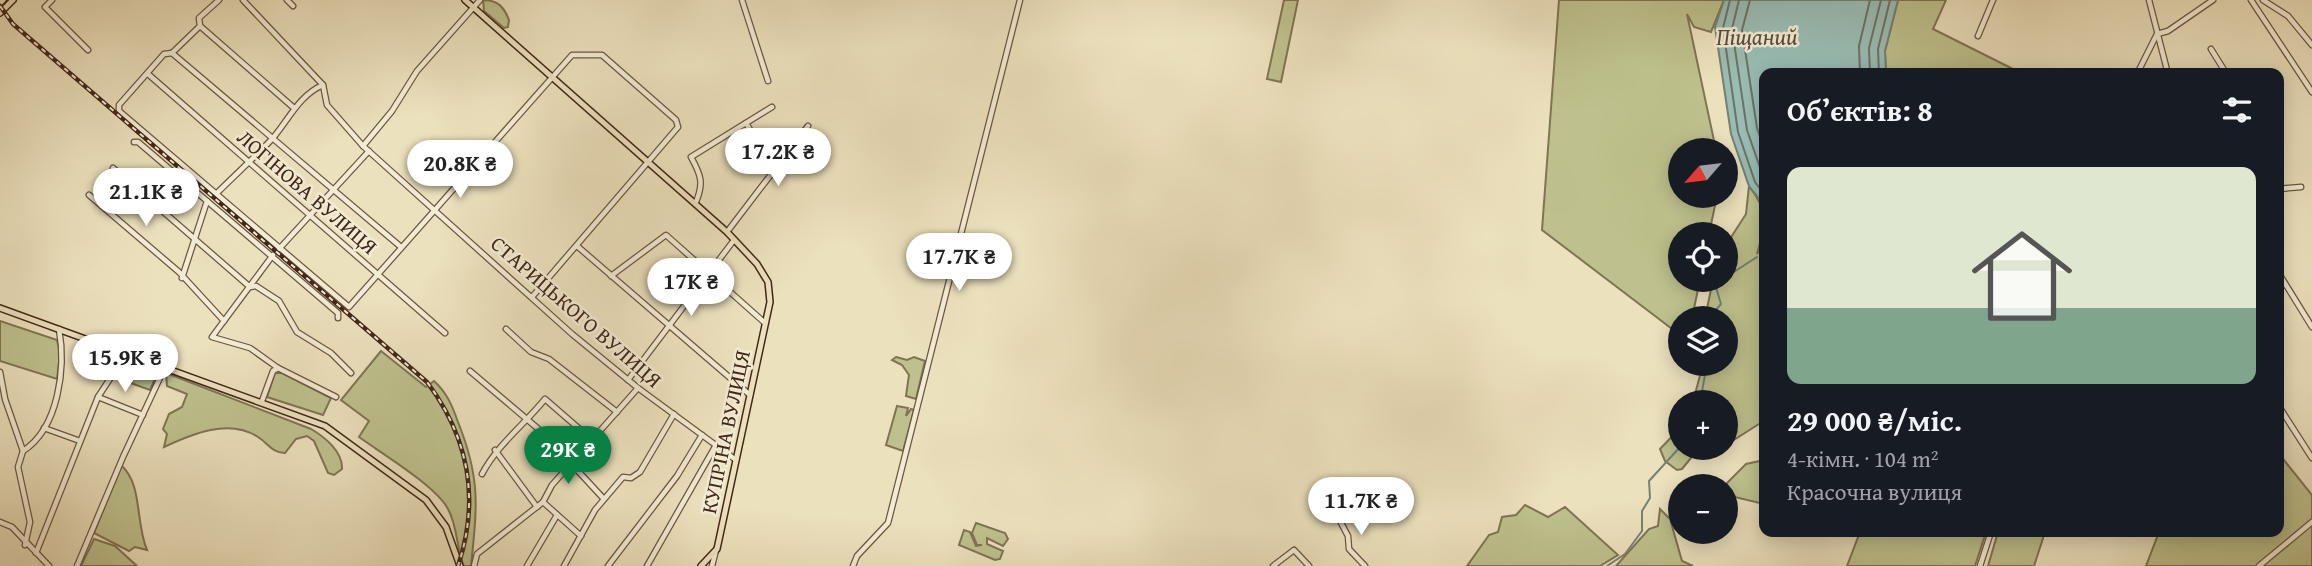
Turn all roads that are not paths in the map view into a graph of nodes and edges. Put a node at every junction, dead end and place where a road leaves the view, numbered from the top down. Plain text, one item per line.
1 (13, 0) edge
2 (52, 0) edge
3 (219, 0) edge
4 (243, 0) edge
5 (287, 0) edge
6 (465, 0) edge
7 (480, 0) edge
8 (742, 0) edge
9 (1020, 0) edge
10 (1993, 0) edge
11 (2149, 0) edge
12 (2213, 0) edge
13 (2252, 0) edge
14 (2263, 0) edge
15 (293, 6) dead end
16 (474, 7) junction
17 (0, 13) edge
18 (200, 26) junction
19 (2157, 34) junction
20 (1978, 36) dead end
21 (2312, 45) edge
22 (2211, 49) dead end
23 (88, 50) dead end
24 (172, 53) junction
25 (2140, 68) edge
26 (2166, 68) edge
27 (2222, 68) edge
28 (148, 75) junction
29 (551, 76) junction
30 (768, 82) dead end
31 (323, 85) junction
32 (2312, 92) edge
33 (772, 107) dead end
34 (295, 108) junction
35 (746, 123) junction
36 (808, 126) dead end
37 (273, 138) junction
38 (134, 142) dead end
39 (363, 146) junction
40 (369, 151) junction
41 (650, 161) junction
42 (248, 162) junction
43 (778, 165) junction
44 (113, 168) dead end
45 (2301, 187) dead end
46 (2284, 188) edge
47 (336, 190) junction
48 (217, 193) junction
49 (89, 195) dead end
50 (207, 201) junction
51 (696, 202) junction
52 (435, 209) junction
53 (311, 217) junction
54 (727, 232) junction
55 (195, 238) junction
56 (734, 240) junction
57 (577, 246) junction
58 (401, 247) junction
59 (279, 249) junction
60 (273, 255) junction
61 (709, 273) junction
62 (378, 274) junction
63 (611, 276) junction
64 (182, 278) junction
65 (2284, 282) edge
66 (250, 287) junction
67 (532, 296) junction
68 (0, 308) edge
69 (338, 318) dead end
70 (224, 321) junction
71 (766, 324) junction
72 (668, 327) junction
73 (2312, 327) edge
74 (59, 329) junction
75 (506, 329) dead end
76 (445, 333) dead end
77 (126, 354) junction
78 (166, 367) junction
79 (278, 368) junction
80 (470, 371) dead end
81 (0, 372) edge
82 (351, 373) dead end
83 (628, 380) junction
84 (638, 388) junction
85 (750, 396) junction
86 (98, 397) junction
87 (335, 397) dead end
88 (262, 401) junction
89 (617, 412) junction
90 (674, 414) junction
91 (2284, 414) edge
92 (143, 415) junction
93 (526, 422) junction
94 (44, 428) junction
95 (702, 435) junction
96 (591, 439) junction
97 (80, 442) junction
98 (716, 445) junction
99 (495, 450) junction
100 (23, 451) junction
101 (2312, 458) edge
102 (737, 460) junction
103 (570, 465) junction
104 (482, 474) dead end
105 (603, 498) junction
106 (542, 502) junction
107 (537, 506) junction
108 (556, 514) junction
109 (1339, 519) dead end
110 (0, 522) edge
111 (2312, 522) edge
112 (581, 536) junction
113 (1989, 537) edge
114 (25, 545) junction
115 (717, 549) junction
116 (36, 553) junction
117 (50, 566) edge
118 (77, 566) edge
119 (460, 566) edge
120 (474, 566) edge
121 (527, 566) edge
122 (564, 566) edge
123 (608, 566) edge
124 (647, 566) edge
125 (701, 566) edge
126 (712, 566) edge
127 (853, 566) edge
128 (1273, 566) edge
129 (1309, 566) edge
130 (1365, 566) edge
131 (1980, 566) edge
132 (2259, 566) edge

1 - 17 main road
2 - 23 street
3 - 18 street
4 - 31 street, СТАРИЦЬКОГО ВУЛИЦЯ
5 - 15 street
6 - 16 main road, КУПРІНА ВУЛИЦЯ
7 - 16 street
8 - 30 street
9 - 127 street
10 - 20 street
11 - 19 street
12 - 19 street
13 - 32 street
14 - 21 street
16 - 29 main road, КУПРІНА ВУЛИЦЯ
16 - 39 street
18 - 24 street
18 - 34 street
19 - 25 street
19 - 26 street
22 - 27 street
24 - 28 street
24 - 37 street
28 - 42 street, ЛОГІНОВА ВУЛИЦЯ
28 - 48 street
29 - 41 main road, КУПРІНА ВУЛИЦЯ
29 - 41 street
29 - 52 street
31 - 34 street
31 - 39 street, СТАРИЦЬКОГО ВУЛИЦЯ
33 - 35 street
34 - 37 street
35 - 43 street
35 - 51 street
36 - 43 street
37 - 42 street
37 - 47 street
38 - 50 street
39 - 40 street, СТАРИЦЬКОГО ВУЛИЦЯ
40 - 47 street
40 - 52 street, СТАРИЦЬКОГО ВУЛИЦЯ
41 - 51 main road, КУПРІНА ВУЛИЦЯ
41 - 57 street
42 - 48 street
42 - 53 street, ЛОГІНОВА ВУЛИЦЯ
43 - 54 street
44 - 55 street
45 - 46 street
47 - 53 street
47 - 58 street
48 - 59 street
49 - 64 street
50 - 55 street
50 - 60 street
51 - 54 main road, КУПРІНА ВУЛИЦЯ
52 - 58 street
52 - 67 street, СТАРИЦЬКОГО ВУЛИЦЯ
53 - 59 street
53 - 62 street, ЛОГІНОВА ВУЛИЦЯ
54 - 56 main road, КУПРІНА ВУЛИЦЯ
55 - 64 street
55 - 66 street
56 - 61 street
56 - 71 main road, КУПРІНА ВУЛИЦЯ
57 - 63 street
57 - 67 street
58 - 62 street
59 - 62 street
60 - 66 street
60 - 69 street
61 - 63 street
61 - 71 street
61 - 72 street
62 - 76 street, ЛОГІНОВА ВУЛИЦЯ
63 - 72 street
64 - 70 street
65 - 73 street
66 - 70 street
66 - 82 street
67 - 83 street, СТАРИЦЬКОГО ВУЛИЦЯ
68 - 74 main road
70 - 79 street
71 - 85 main road, КУПРІНА ВУЛИЦЯ
72 - 83 street
72 - 85 street
74 - 77 main road
74 - 94 street
75 - 89 street
77 - 78 main road
77 - 86 street
78 - 88 main road
78 - 92 street
79 - 87 street
79 - 88 street
80 - 93 street
81 - 100 street
83 - 84 street, СТАРИЦЬКОГО ВУЛИЦЯ
84 - 89 street
84 - 90 street, СТАРИЦЬКОГО ВУЛИЦЯ
85 - 102 main road, КУПРІНА ВУЛИЦЯ
86 - 92 street
86 - 97 street
88 - 119 main road
89 - 96 street
90 - 95 street, СТАРИЦЬКОГО ВУЛИЦЯ
90 - 105 street
91 - 101 street
92 - 118 street
93 - 96 street
93 - 99 street
93 - 103 street
94 - 97 street
94 - 100 street
95 - 98 street, СТАРИЦЬКОГО ВУЛИЦЯ
95 - 123 street
96 - 103 street
97 - 116 street
98 - 102 street, СТАРИЦЬКОГО ВУЛИЦЯ
98 - 124 street
99 - 104 street
99 - 107 street
100 - 114 street
102 - 115 main road, КУПРІНА ВУЛИЦЯ
103 - 105 street
103 - 106 street
105 - 112 street
106 - 107 street
106 - 108 street
107 - 120 street
108 - 112 street
108 - 121 street
109 - 130 street
110 - 114 street
111 - 132 street
112 - 122 street
113 - 131 street
114 - 116 street
115 - 125 main road
115 - 126 street, КУПРІНА ВУЛИЦЯ
116 - 117 street
128 - 129 street

